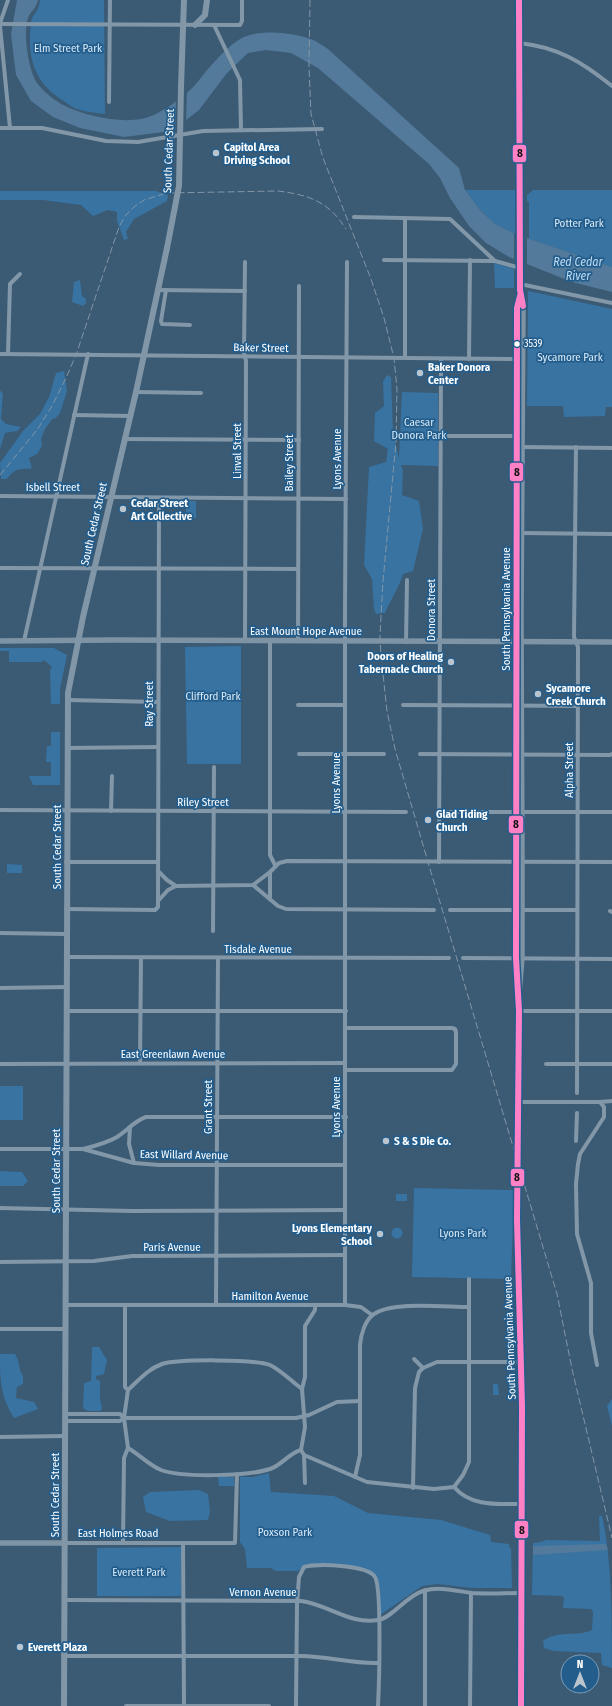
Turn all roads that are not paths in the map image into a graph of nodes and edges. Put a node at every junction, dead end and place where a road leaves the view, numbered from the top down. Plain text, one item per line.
1 (8, 0) edge
2 (110, 0) edge
3 (184, 0) edge
4 (207, 0) edge
5 (242, 0) edge
6 (519, 0) edge
7 (0, 24) edge
8 (110, 24) junction
9 (183, 25) junction
10 (195, 25) junction
11 (214, 25) junction
12 (519, 43) junction
13 (612, 86) edge
14 (109, 102) dead end
15 (0, 128) edge
16 (10, 128) junction
17 (322, 129) dead end
18 (241, 130) junction
19 (354, 218) dead end
20 (406, 218) junction
21 (384, 260) dead end
22 (405, 260) junction
23 (470, 260) junction
24 (495, 261) junction
25 (245, 262) dead end
26 (347, 262) dead end
27 (520, 265) junction
28 (20, 274) dead end
29 (520, 284) junction
30 (299, 286) dead end
31 (157, 290) junction
32 (166, 290) junction
33 (245, 291) junction
34 (612, 303) edge
35 (190, 325) dead end
36 (0, 354) edge
37 (8, 354) junction
38 (88, 354) junction
39 (144, 356) junction
40 (245, 357) junction
41 (299, 358) junction
42 (346, 358) junction
43 (404, 358) junction
44 (441, 358) junction
45 (469, 359) junction
46 (520, 359) junction
47 (136, 392) junction
48 (201, 393) dead end
49 (74, 415) junction
50 (130, 416) junction
51 (441, 436) junction
52 (519, 436) junction
53 (124, 439) junction
54 (246, 439) junction
55 (299, 440) junction
56 (519, 447) junction
57 (576, 447) junction
58 (612, 448) edge
59 (0, 496) edge
60 (56, 497) junction
61 (111, 498) junction
62 (159, 498) junction
63 (246, 499) junction
64 (298, 499) junction
65 (346, 500) junction
66 (519, 533) junction
67 (575, 534) junction
68 (612, 534) edge
69 (0, 568) edge
70 (40, 569) junction
71 (94, 569) junction
72 (158, 569) junction
73 (245, 569) junction
74 (298, 569) junction
75 (407, 580) dead end
76 (0, 641) edge
77 (24, 641) junction
78 (78, 641) junction
79 (158, 641) junction
80 (245, 641) junction
81 (298, 641) junction
82 (345, 641) junction
83 (270, 642) junction
84 (406, 642) junction
85 (440, 642) junction
86 (518, 642) junction
87 (576, 642) junction
88 (612, 642) edge
89 (68, 700) junction
90 (158, 702) junction
91 (298, 705) dead end
92 (345, 705) junction
93 (403, 705) dead end
94 (439, 705) junction
95 (520, 706) junction
96 (578, 706) junction
97 (158, 747) junction
98 (67, 748) junction
99 (299, 754) dead end
100 (345, 754) junction
101 (384, 754) dead end
102 (420, 754) dead end
103 (439, 754) junction
104 (612, 754) edge
105 (519, 755) junction
106 (578, 755) junction
107 (214, 767) dead end
108 (112, 776) dead end
109 (0, 810) edge
110 (67, 810) junction
111 (111, 811) junction
112 (158, 811) junction
113 (214, 811) junction
114 (270, 812) junction
115 (346, 812) junction
116 (406, 812) dead end
117 (439, 812) junction
118 (519, 812) junction
119 (578, 812) junction
120 (612, 812) edge
121 (66, 862) junction
122 (158, 862) junction
123 (345, 862) junction
124 (439, 862) junction
125 (519, 862) junction
126 (577, 862) junction
127 (612, 862) edge
128 (275, 865) junction
129 (158, 871) junction
130 (270, 872) junction
131 (214, 885) junction
132 (253, 885) junction
133 (176, 886) junction
134 (270, 899) junction
135 (158, 901) junction
136 (66, 909) junction
137 (346, 910) junction
138 (434, 910) dead end
139 (450, 910) dead end
140 (519, 910) junction
141 (577, 910) junction
142 (213, 931) dead end
143 (0, 934) edge
144 (66, 934) junction
145 (66, 957) junction
146 (141, 958) junction
147 (218, 958) junction
148 (346, 958) junction
149 (449, 958) dead end
150 (463, 958) dead end
151 (519, 958) junction
152 (577, 959) junction
153 (612, 959) edge
154 (66, 987) junction
155 (0, 988) edge
156 (218, 1010) junction
157 (66, 1011) junction
158 (141, 1011) junction
159 (346, 1011) junction
160 (519, 1011) junction
161 (577, 1011) junction
162 (612, 1011) edge
163 (346, 1028) junction
164 (66, 1063) junction
165 (140, 1063) junction
166 (217, 1063) junction
167 (346, 1063) junction
168 (0, 1064) edge
169 (546, 1064) dead end
170 (576, 1064) junction
171 (612, 1064) edge
172 (346, 1070) junction
173 (577, 1093) dead end
174 (612, 1101) edge
175 (518, 1102) junction
176 (600, 1102) junction
177 (577, 1112) dead end
178 (218, 1117) junction
179 (346, 1117) junction
180 (130, 1127) junction
181 (576, 1141) dead end
182 (0, 1149) edge
183 (66, 1149) junction
184 (83, 1149) junction
185 (134, 1163) junction
186 (217, 1165) junction
187 (345, 1165) junction
188 (0, 1208) edge
189 (66, 1209) junction
190 (217, 1210) junction
191 (345, 1210) junction
192 (344, 1255) junction
193 (217, 1256) junction
194 (65, 1261) junction
195 (0, 1262) edge
196 (469, 1279) dead end
197 (216, 1304) junction
198 (65, 1305) junction
199 (125, 1305) junction
200 (316, 1305) junction
201 (345, 1305) junction
202 (469, 1307) junction
203 (372, 1315) junction
204 (0, 1328) edge
205 (65, 1329) junction
206 (414, 1359) dead end
207 (469, 1362) junction
208 (521, 1362) junction
209 (598, 1365) dead end
210 (423, 1368) junction
211 (302, 1389) junction
212 (128, 1390) junction
213 (360, 1401) junction
214 (305, 1416) junction
215 (65, 1417) junction
216 (124, 1418) junction
217 (0, 1436) edge
218 (65, 1436) junction
219 (128, 1448) junction
220 (301, 1450) junction
221 (304, 1455) junction
222 (237, 1474) junction
223 (355, 1477) junction
224 (305, 1483) dead end
225 (454, 1487) junction
226 (413, 1488) junction
227 (522, 1504) junction
228 (0, 1543) edge
229 (64, 1543) junction
230 (123, 1543) junction
231 (183, 1543) junction
232 (425, 1590) junction
233 (471, 1593) junction
234 (521, 1593) junction
235 (64, 1600) junction
236 (184, 1600) junction
237 (297, 1600) junction
238 (378, 1620) junction
239 (63, 1656) junction
240 (184, 1656) junction
241 (296, 1656) junction
242 (378, 1663) junction
243 (64, 1706) edge
244 (126, 1706) edge
245 (184, 1706) edge
246 (269, 1706) edge
247 (296, 1706) edge
248 (378, 1706) edge
249 (425, 1706) edge
250 (470, 1706) edge
251 (521, 1706) edge

1 - 7 street
2 - 8 street
3 - 9 main road, South Cedar Street
4 - 10 main road
5 - 11 street
6 - 12 main road, South Pennsylvania Avenue
7 - 8 street
7 - 16 street
8 - 9 street
8 - 14 street
9 - 10 street
9 - 31 main road, South Cedar Street, bridge
10 - 11 street
11 - 18 street
12 - 13 street
12 - 27 main road, South Pennsylvania Avenue
15 - 16 street
16 - 18 street
17 - 18 street
19 - 20 street
20 - 22 street
20 - 24 street
21 - 22 street
22 - 23 street
22 - 43 street
23 - 24 street
23 - 45 street
24 - 27 street
25 - 33 street, Linval Street
26 - 42 street, Lyons Avenue
27 - 29 main road, South Pennsylvania Avenue
28 - 37 street
29 - 34 street
29 - 46 main road, South Pennsylvania Avenue
30 - 41 street, Bailey Street
31 - 32 street
31 - 39 main road, South Cedar Street
32 - 33 street
32 - 35 street
33 - 40 street, Linval Street
36 - 37 street, Baker Street
37 - 38 street, Baker Street
38 - 39 street, Baker Street
38 - 49 street
39 - 40 street, Baker Street
39 - 47 main road, South Cedar Street
40 - 41 street, Baker Street
40 - 54 street, Linval Street
41 - 42 street, Baker Street
41 - 55 street, Bailey Street
42 - 43 street, Baker Street
42 - 65 street, Lyons Avenue
43 - 44 street, Baker Street
44 - 45 street, Baker Street
44 - 51 street, Donora Street
45 - 46 street, Baker Street
46 - 52 main road, South Pennsylvania Avenue
47 - 48 street
47 - 50 main road, South Cedar Street
49 - 50 street
49 - 60 street
50 - 53 main road, South Cedar Street
51 - 52 street
51 - 85 street, Donora Street
52 - 56 main road, South Pennsylvania Avenue
53 - 54 street
53 - 61 main road, South Cedar Street
54 - 55 street
54 - 63 street, Linval Street
55 - 64 street, Bailey Street
56 - 57 street
56 - 66 main road, South Pennsylvania Avenue
57 - 58 street
57 - 67 street, Alpha Street
59 - 60 street, Isbell Street
60 - 61 street, Isbell Street
60 - 70 street
61 - 62 street, Isbell Street
61 - 71 main road, South Cedar Street
62 - 63 street, Isbell Street
62 - 72 street, Ray Street
63 - 64 street, Isbell Street
63 - 73 street, Linval Street
64 - 65 street, Isbell Street
64 - 74 street, Bailey Street
65 - 82 street, Lyons Avenue
66 - 67 street
66 - 86 main road, South Pennsylvania Avenue
67 - 68 street
67 - 87 street, Alpha Street
69 - 70 street
70 - 71 street
70 - 77 street
71 - 72 street
71 - 78 main road, South Cedar Street
72 - 73 street
72 - 79 street, Ray Street
73 - 74 street
73 - 80 street, Linval Street
74 - 81 street, Bailey Street
75 - 84 street
76 - 77 main road, East Mount Hope Avenue
77 - 78 main road, East Mount Hope Avenue
78 - 79 main road, East Mount Hope Avenue
78 - 89 main road, South Cedar Street
79 - 80 main road, East Mount Hope Avenue
79 - 90 street, Ray Street
80 - 83 main road, East Mount Hope Avenue
81 - 82 main road, East Mount Hope Avenue
81 - 83 main road, East Mount Hope Avenue
82 - 84 main road, East Mount Hope Avenue
82 - 92 street, Lyons Avenue
83 - 114 street
84 - 85 main road, East Mount Hope Avenue
85 - 86 main road, East Mount Hope Avenue
85 - 94 street, Donora Street
86 - 87 main road, East Mount Hope Avenue
86 - 95 main road, South Pennsylvania Avenue
87 - 88 main road, East Mount Hope Avenue
87 - 96 street, Alpha Street
89 - 90 street
89 - 98 main road, South Cedar Street
90 - 97 street, Ray Street
91 - 92 street
92 - 100 street, Lyons Avenue
93 - 94 street
94 - 95 street
94 - 103 street, Donora Street
95 - 96 street
95 - 105 main road, South Pennsylvania Avenue
96 - 106 street, Alpha Street
97 - 98 street
97 - 112 street, Ray Street
98 - 110 main road, South Cedar Street
99 - 100 street
100 - 101 street
100 - 115 street, Lyons Avenue
102 - 103 street
103 - 105 street
103 - 117 street, Donora Street
104 - 106 street
105 - 106 street
105 - 118 main road, South Pennsylvania Avenue
106 - 119 street, Alpha Street
107 - 113 street
108 - 111 street
109 - 110 street, Riley Street
110 - 111 street, Riley Street
110 - 121 main road, South Cedar Street
111 - 112 street, Riley Street
112 - 113 street, Riley Street
112 - 122 street, Ray Street
113 - 114 street, Riley Street
113 - 131 street
114 - 115 street, Riley Street
114 - 128 street
115 - 116 street, Riley Street
115 - 123 street, Lyons Avenue
117 - 118 street
117 - 124 street, Donora Street
118 - 119 street
118 - 125 main road, South Pennsylvania Avenue
119 - 120 street
119 - 126 street, Alpha Street
121 - 122 street
121 - 136 main road, South Cedar Street
122 - 129 street, Ray Street
123 - 124 street
123 - 128 street
123 - 137 street, Lyons Avenue
124 - 125 street
125 - 126 street
125 - 140 main road, South Pennsylvania Avenue
126 - 127 street
126 - 141 street, Alpha Street
128 - 130 street
129 - 133 street
129 - 135 street, Ray Street
130 - 132 street
130 - 134 street
131 - 132 street
131 - 133 street
131 - 142 street
132 - 134 street
133 - 135 street
134 - 137 street
135 - 136 street, Ray Street
136 - 144 main road, South Cedar Street
137 - 138 street
137 - 148 street, Lyons Avenue
139 - 140 street
140 - 141 street
140 - 151 main road, South Pennsylvania Avenue
141 - 152 street, Alpha Street
143 - 144 street
144 - 145 main road, South Cedar Street
145 - 146 street, Tisdale Avenue
145 - 154 main road, South Cedar Street
146 - 147 street, Tisdale Avenue
146 - 158 street
147 - 148 street, Tisdale Avenue
147 - 156 street, Grant Street
148 - 149 street, Tisdale Avenue
148 - 159 street, Lyons Avenue
150 - 151 street
151 - 152 street
151 - 160 main road, South Pennsylvania Avenue
152 - 153 street
152 - 161 street, Alpha Street
154 - 155 street
154 - 157 main road, South Cedar Street
156 - 158 street
156 - 159 street
156 - 166 street, Grant Street
157 - 158 street
157 - 164 main road, South Cedar Street
158 - 165 street
159 - 163 street, Lyons Avenue
160 - 161 street
160 - 175 main road, South Pennsylvania Avenue
161 - 162 street
161 - 170 street, Alpha Street
163 - 167 street, Lyons Avenue
163 - 172 street
164 - 165 street, East Greenlawn Avenue
164 - 168 street, East Greenlawn Avenue
164 - 183 main road, South Cedar Street
165 - 166 street, East Greenlawn Avenue
166 - 167 street, East Greenlawn Avenue
166 - 178 street, Grant Street
167 - 172 street, Lyons Avenue
169 - 170 street
170 - 171 street
170 - 173 street, Alpha Street
172 - 179 street, Lyons Avenue
174 - 176 street
175 - 176 street
175 - 208 main road, South Pennsylvania Avenue, bridge
176 - 209 street
177 - 181 street
178 - 179 street
178 - 180 street
178 - 186 street, Grant Street
179 - 187 street, Lyons Avenue
180 - 184 street
180 - 185 street
182 - 183 street, East Willard Avenue
183 - 184 street, East Willard Avenue
183 - 189 main road, South Cedar Street
184 - 185 street, East Willard Avenue
185 - 186 street, East Willard Avenue
186 - 187 street, East Willard Avenue
186 - 190 street, Grant Street
187 - 191 street, Lyons Avenue
188 - 189 street
189 - 190 street
189 - 194 main road, South Cedar Street
190 - 191 street
190 - 193 street, Grant Street
191 - 192 street, Lyons Avenue
192 - 193 street, Paris Avenue
192 - 201 street, Lyons Avenue
193 - 194 street, Paris Avenue
193 - 197 street, Grant Street
194 - 195 street, Paris Avenue
194 - 198 main road, South Cedar Street
196 - 202 street
197 - 199 street, Hamilton Avenue
197 - 200 street, Hamilton Avenue
198 - 199 street, Hamilton Avenue
198 - 205 main road, South Cedar Street
199 - 212 street
200 - 201 street, Hamilton Avenue
200 - 211 street
201 - 203 street, Hamilton Avenue
202 - 203 street
202 - 207 street
203 - 213 street
204 - 205 street
205 - 215 main road, South Cedar Street
206 - 210 street
207 - 208 street
207 - 210 street
207 - 225 street
208 - 227 main road, South Pennsylvania Avenue
210 - 226 street
211 - 212 street
211 - 214 street
212 - 216 street
213 - 214 street
213 - 223 street
214 - 216 street
214 - 220 street
215 - 216 street
215 - 216 street
215 - 218 main road, South Cedar Street
216 - 219 street
217 - 218 street
218 - 229 main road, South Cedar Street
219 - 222 street
219 - 230 street
220 - 221 street
220 - 222 street
221 - 223 street
221 - 224 street
222 - 231 street, East Holmes Road
223 - 226 street
225 - 226 street
225 - 227 street
227 - 234 main road, South Pennsylvania Avenue
228 - 229 main road, East Holmes Road
229 - 230 street, East Holmes Road
229 - 235 main road, South Cedar Street
230 - 231 street, East Holmes Road
231 - 236 street
232 - 233 street
232 - 238 street
232 - 249 street
233 - 234 street
233 - 250 street
234 - 251 main road, South Pennsylvania Avenue
235 - 236 street, Vernon Avenue
235 - 239 main road, South Cedar Street
236 - 237 street, Vernon Avenue
236 - 240 street
237 - 238 street, Vernon Avenue
237 - 238 street
237 - 241 street
238 - 242 street
239 - 240 street
239 - 243 main road, South Cedar Street
240 - 241 street
240 - 245 street
241 - 242 street
241 - 247 street
242 - 248 street
244 - 245 street
245 - 246 street

